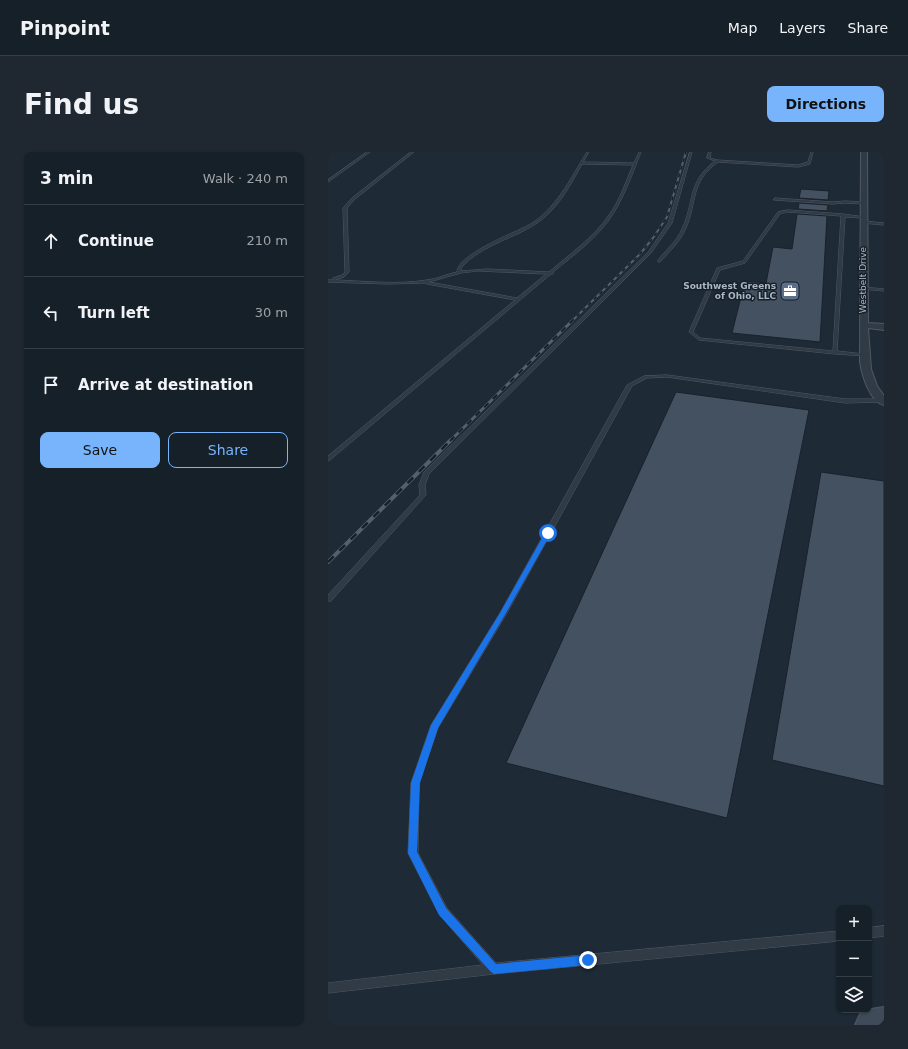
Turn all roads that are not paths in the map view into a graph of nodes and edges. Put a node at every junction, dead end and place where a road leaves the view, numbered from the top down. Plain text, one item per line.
1 (362, 152) edge
2 (369, 152) edge
3 (413, 152) edge
4 (588, 152) edge
5 (640, 152) edge
6 (691, 152) edge
7 (710, 152) edge
8 (812, 152) edge
9 (864, 152) edge
10 (350, 160) dead end
11 (717, 161) junction
12 (582, 163) junction
13 (634, 164) junction
14 (328, 181) edge
15 (776, 199) dead end
16 (864, 203) junction
17 (685, 205) dead end
18 (691, 206) junction
19 (843, 215) junction
20 (863, 219) junction
21 (884, 224) edge
22 (659, 261) dead end
23 (459, 272) junction
24 (552, 273) junction
25 (328, 281) edge
26 (421, 282) junction
27 (863, 288) junction
28 (884, 290) edge
29 (519, 300) junction
30 (864, 325) junction
31 (884, 327) edge
32 (835, 353) junction
33 (864, 355) junction
34 (883, 402) edge
35 (328, 459) edge
36 (328, 599) edge
37 (884, 931) edge
38 (872, 933) edge
39 (836, 936) edge
40 (494, 969) junction
41 (328, 988) edge
42 (884, 1023) edge
43 (871, 1025) edge

1 - 10 lane
2 - 14 lane
3 - 25 lane
4 - 12 lane
5 - 13 lane
6 - 36 lane
7 - 11 lane
8 - 11 lane
9 - 16 street, Westbelt Drive
11 - 18 lane
12 - 13 lane
12 - 23 lane
13 - 24 lane
15 - 16 lane
16 - 20 street, Westbelt Drive
17 - 18 lane
18 - 22 lane
19 - 20 lane
19 - 32 lane
19 - 32 lane
20 - 21 lane
20 - 27 street, Westbelt Drive
23 - 24 lane
23 - 26 lane
24 - 29 lane
25 - 26 lane
26 - 29 lane
27 - 28 lane
27 - 30 street, Westbelt Drive
29 - 35 lane
30 - 31 street
30 - 33 street, Westbelt Drive
32 - 33 lane
33 - 34 street, Westbelt Drive
34 - 40 lane
37 - 38 lane
39 - 40 lane
40 - 41 lane
42 - 43 main road

